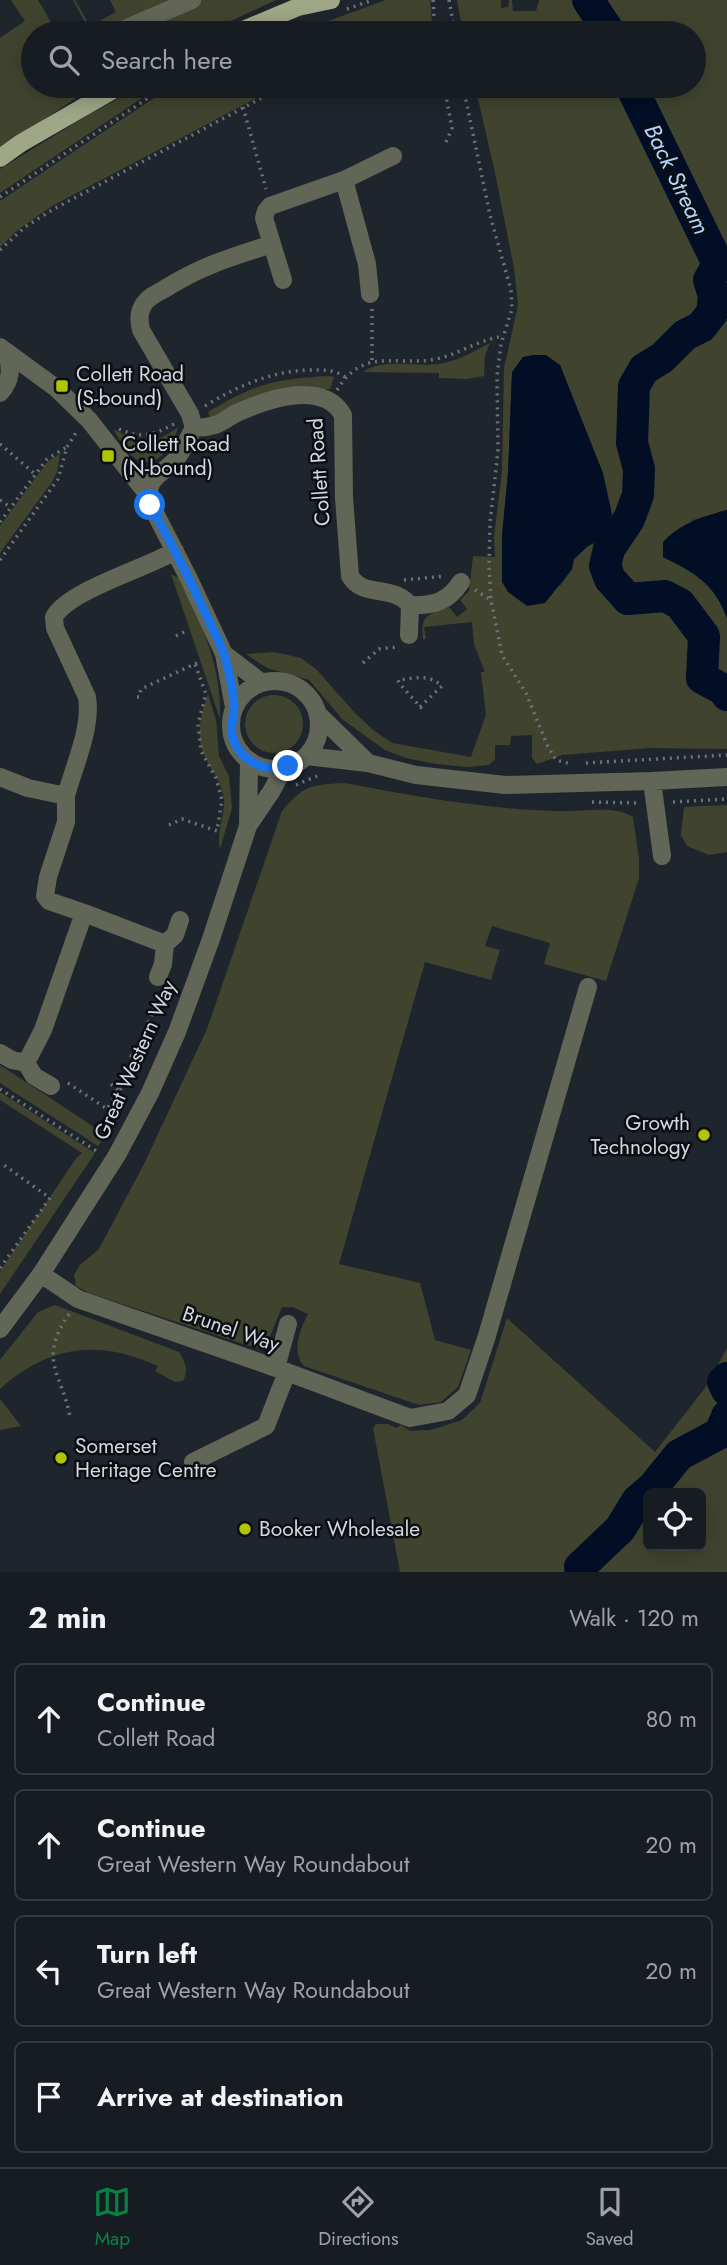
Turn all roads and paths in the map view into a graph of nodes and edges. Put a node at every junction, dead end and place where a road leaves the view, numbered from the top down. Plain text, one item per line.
1 (192, 0) edge
2 (331, 0) edge
3 (433, 0) edge
4 (449, 0) edge
5 (301, 4) edge
6 (143, 21) edge
7 (263, 21) edge
8 (434, 21) edge
9 (453, 21) edge
10 (99, 98) edge
11 (148, 98) edge
12 (261, 98) edge
13 (446, 98) edge
14 (466, 98) edge
15 (243, 107) junction
16 (446, 142) dead end
17 (393, 156) dead end
18 (0, 158) edge
19 (344, 180) junction
20 (0, 197) edge
21 (270, 206) junction
22 (272, 244) junction
23 (0, 250) edge
24 (283, 280) dead end
25 (370, 293) joint
26 (504, 335) junction
27 (3, 350) edge
28 (372, 360) junction
29 (345, 377) junction
30 (0, 393) edge
31 (332, 401) junction
32 (89, 420) junction
33 (192, 421) junction
34 (0, 444) edge
35 (67, 447) junction
36 (36, 474) junction
37 (148, 495) junction
38 (0, 500) edge
39 (10, 507) junction
40 (0, 522) edge
41 (175, 551) junction
42 (0, 560) edge
43 (402, 580) dead end
44 (461, 581) junction
45 (491, 600) junction
46 (410, 605) junction
47 (188, 630) dead end
48 (176, 636) dead end
49 (406, 641) joint
50 (224, 654) junction
51 (363, 663) dead end
52 (262, 682) junction
53 (137, 697) dead end
54 (234, 707) junction
55 (422, 708) joint
56 (317, 713) junction
57 (306, 755) junction
58 (727, 755) edge
59 (249, 761) junction
60 (368, 763) junction
61 (575, 764) dead end
62 (583, 764) dead end
63 (284, 768) junction
64 (327, 774) dead end
65 (0, 777) edge
66 (727, 777) edge
67 (652, 781) junction
68 (293, 786) dead end
69 (66, 796) junction
70 (727, 799) edge
71 (584, 802) dead end
72 (655, 803) junction
73 (169, 825) dead end
74 (248, 826) junction
75 (662, 856) dead end
76 (84, 913) junction
77 (180, 920) dead end
78 (165, 944) junction
79 (154, 985) joint
80 (588, 987) dead end
81 (141, 1025) dead end
82 (146, 1028) junction
83 (0, 1053) edge
84 (130, 1055) dead end
85 (26, 1063) junction
86 (126, 1063) dead end
87 (111, 1084) dead end
88 (50, 1085) joint
89 (0, 1089) edge
90 (118, 1090) junction
91 (100, 1153) dead end
92 (1, 1163) edge
93 (0, 1268) edge
94 (41, 1274) junction
95 (78, 1299) junction
96 (288, 1324) dead end
97 (0, 1329) edge
98 (281, 1370) junction
99 (70, 1417) dead end
100 (193, 1462) dead end

1 - 6 street
2 - 5 main road
3 - 8 path
4 - 9 path
5 - 7 main road
10 - 18 main road
11 - 20 path
12 - 15 path
13 - 16 path
14 - 26 path
15 - 21 path
15 - 23 path
17 - 19 street
19 - 21 street
19 - 25 street
21 - 22 street
22 - 24 street
22 - 33 street
25 - 28 path
26 - 28 path
26 - 45 path
27 - 30 street
27 - 32 street
28 - 29 path
29 - 31 path
29 - 33 path
31 - 33 street, Collett Road
31 - 46 street, Collett Road
32 - 33 path
32 - 35 path
32 - 37 street
33 - 37 street
34 - 36 path
35 - 36 path
35 - 42 path
36 - 39 path
37 - 41 street
38 - 39 path
39 - 40 path
41 - 50 street
41 - 69 street
43 - 44 path
44 - 45 path
44 - 46 street
45 - 61 path
46 - 49 street
47 - 48 path
49 - 51 path
50 - 52 street
50 - 54 street
52 - 54 street
52 - 56 street
53 - 73 path
54 - 59 street
55 - 55 path
56 - 57 street
56 - 60 street
57 - 60 street
57 - 63 street
58 - 62 path
59 - 63 street
59 - 74 street, Great Western Way
60 - 67 street
63 - 74 street, Great Western Way
64 - 68 path
65 - 69 street
66 - 67 street
67 - 72 street
69 - 76 street
70 - 72 path
71 - 72 path
72 - 75 street
74 - 94 street, Great Western Way
76 - 78 street
76 - 85 street
77 - 78 street
78 - 79 street
79 - 82 path
80 - 98 street, Brunel Way
81 - 82 path
82 - 84 path
83 - 85 street
85 - 88 street
86 - 90 path
87 - 90 path
88 - 90 path
89 - 91 path
92 - 93 path
94 - 95 street, Brunel Way
94 - 97 street, Great Western Way
95 - 98 street, Brunel Way
95 - 99 path
96 - 98 street
98 - 100 street

